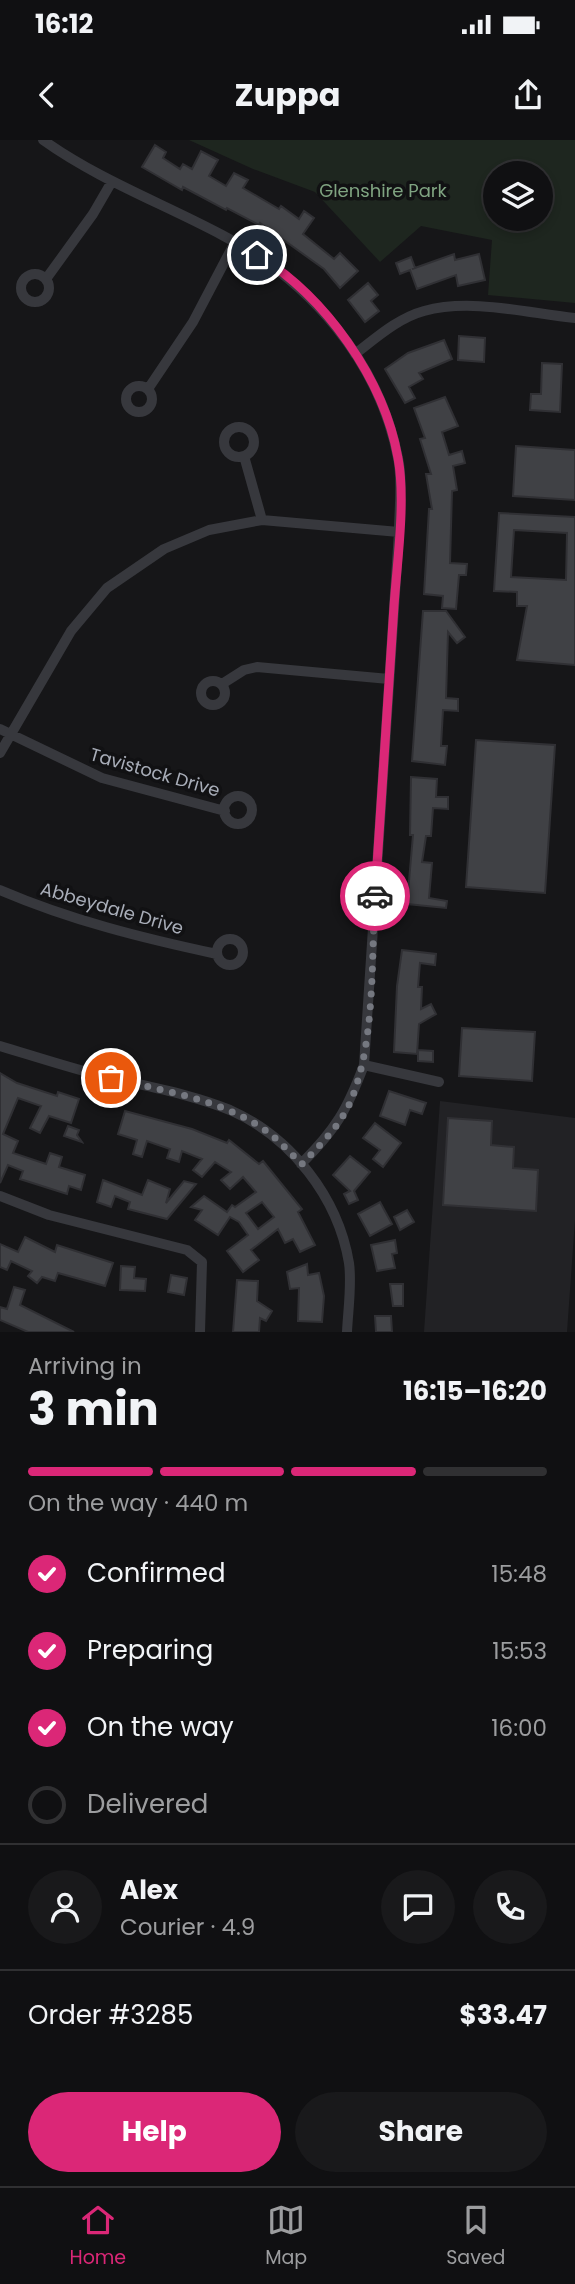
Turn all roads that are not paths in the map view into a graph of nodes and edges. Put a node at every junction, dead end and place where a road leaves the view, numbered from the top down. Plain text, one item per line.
1 (43, 140) edge
2 (111, 183) junction
3 (235, 242) junction
4 (46, 279) dead end
5 (575, 318) edge
6 (355, 354) junction
7 (148, 389) dead end
8 (244, 456) dead end
9 (261, 520) junction
10 (400, 532) junction
11 (390, 679) junction
12 (222, 684) dead end
13 (5, 732) edge
14 (0, 753) edge
15 (225, 811) dead end
16 (0, 890) edge
17 (216, 954) dead end
18 (0, 1046) edge
19 (364, 1065) junction
20 (439, 1082) dead end
21 (302, 1164) junction
22 (0, 1196) edge
23 (200, 1332) edge
24 (347, 1332) edge

1 - 2 street
2 - 3 street
2 - 4 street
3 - 6 street
3 - 7 street
5 - 6 street
6 - 10 street
8 - 9 street
9 - 10 street
9 - 13 street
10 - 11 street
11 - 12 street
11 - 19 street
13 - 14 street
13 - 15 street, Tavistock Drive
16 - 17 street, Abbeydale Drive
18 - 21 street
19 - 20 street
19 - 21 street
21 - 24 street
22 - 23 street

